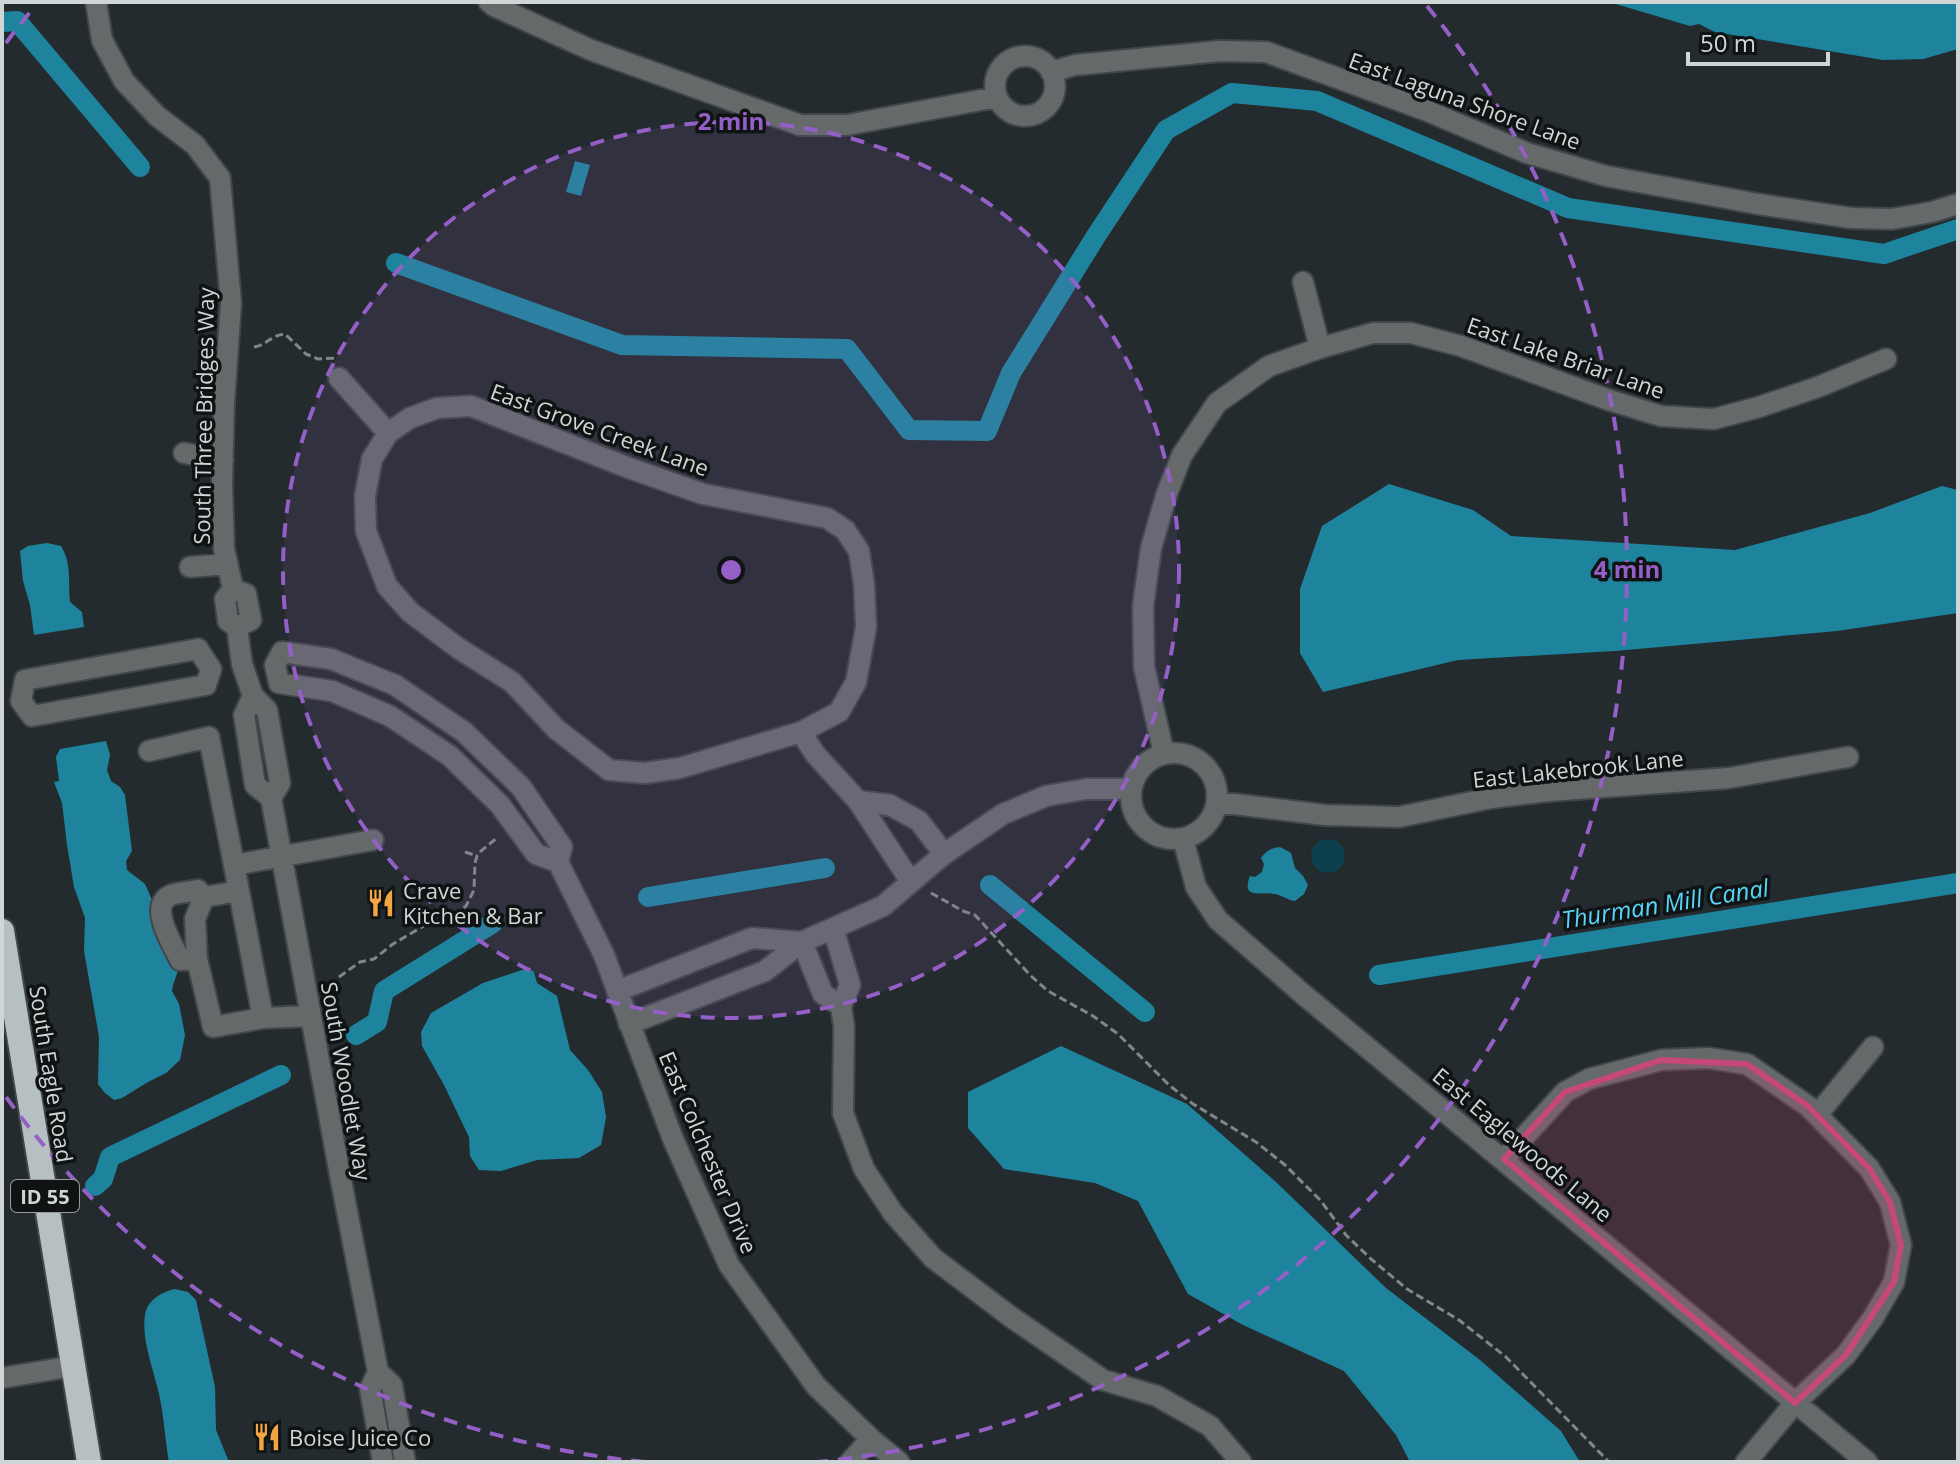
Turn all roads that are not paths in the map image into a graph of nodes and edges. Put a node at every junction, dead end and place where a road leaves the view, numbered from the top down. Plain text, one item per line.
1 (96, 2) edge
2 (489, 2) edge
3 (1051, 72) junction
4 (997, 97) junction
5 (1958, 204) edge
6 (1303, 282) dead end
7 (1320, 348) junction
8 (1886, 359) dead end
9 (342, 369) road end
10 (388, 433) junction
11 (184, 453) dead end
12 (223, 460) junction
13 (227, 564) junction
14 (190, 567) dead end
15 (242, 664) junction
16 (275, 665) junction
17 (211, 669) junction
18 (12, 702) edge
19 (801, 732) junction
20 (149, 751) dead end
21 (1164, 754) junction
22 (1848, 757) dead end
23 (1131, 789) junction
24 (858, 801) junction
25 (1217, 802) junction
26 (1183, 839) junction
27 (373, 840) dead end
28 (944, 854) junction
29 (282, 856) junction
30 (558, 862) junction
31 (234, 865) junction
32 (911, 882) junction
33 (239, 891) junction
34 (204, 897) junction
35 (833, 928) junction
36 (2, 931) edge
37 (802, 942) junction
38 (197, 959) junction
39 (617, 991) junction
40 (841, 1006) junction
41 (311, 1016) junction
42 (263, 1018) junction
43 (629, 1024) junction
44 (1873, 1047) dead end
45 (1817, 1115) junction
46 (1504, 1159) junction
47 (73, 1366) junction
48 (378, 1372) junction
49 (2, 1378) edge
50 (1795, 1403) junction
51 (871, 1439) junction
52 (89, 1462) edge
53 (383, 1462) edge
54 (405, 1462) edge
55 (850, 1462) edge
56 (899, 1462) edge
57 (1241, 1462) edge
58 (1746, 1462) edge
59 (1867, 1462) edge

1 - 12 street, South Three Bridges Way
2 - 4 street
3 - 4 street
3 - 4 street
3 - 5 street, East Laguna Shore Lane
6 - 7 street
7 - 8 street, East Lake Briar Lane
7 - 21 street, East Lake Briar Lane
9 - 10 street
10 - 19 street
10 - 19 street, East Grove Creek Lane
11 - 12 street
12 - 13 street, South Three Bridges Way
13 - 14 street
13 - 15 street, South Three Bridges Way
15 - 16 street, East Colchester Drive
15 - 17 street, East Colchester Drive
15 - 29 street, South Woodlet Way
16 - 30 street, East Colchester Drive
16 - 30 street, East Colchester Drive
17 - 18 street, East Colchester Drive
17 - 18 street, East Colchester Drive
19 - 24 street
20 - 31 street
21 - 23 street
21 - 25 street
22 - 25 street, East Lakebrook Lane
23 - 26 street
23 - 28 street
24 - 28 street
24 - 32 street
25 - 26 street
26 - 46 street, East Eaglewoods Lane
27 - 29 street
28 - 32 street
29 - 31 street
29 - 41 street, South Woodlet Way
30 - 39 street, East Colchester Drive
31 - 33 street
32 - 35 street
33 - 34 street
33 - 42 street
34 - 38 street
34 - 38 street
35 - 37 street
35 - 40 street
36 - 47 highway, South Eagle Road / ID 55
37 - 39 street
37 - 40 street
37 - 43 street
38 - 42 street
39 - 43 street, East Colchester Drive
40 - 57 street
41 - 42 street
41 - 48 street, South Woodlet Way
43 - 51 street, East Colchester Drive
44 - 45 street
45 - 46 street
45 - 50 street
46 - 50 street, East Eaglewoods Lane
47 - 49 street
47 - 52 highway, South Eagle Road / ID 55
48 - 53 street, South Woodlet Way
48 - 54 street, South Woodlet Way
50 - 58 street
50 - 59 street, East Eaglewoods Lane
51 - 55 street
51 - 56 street, East Colchester Drive

